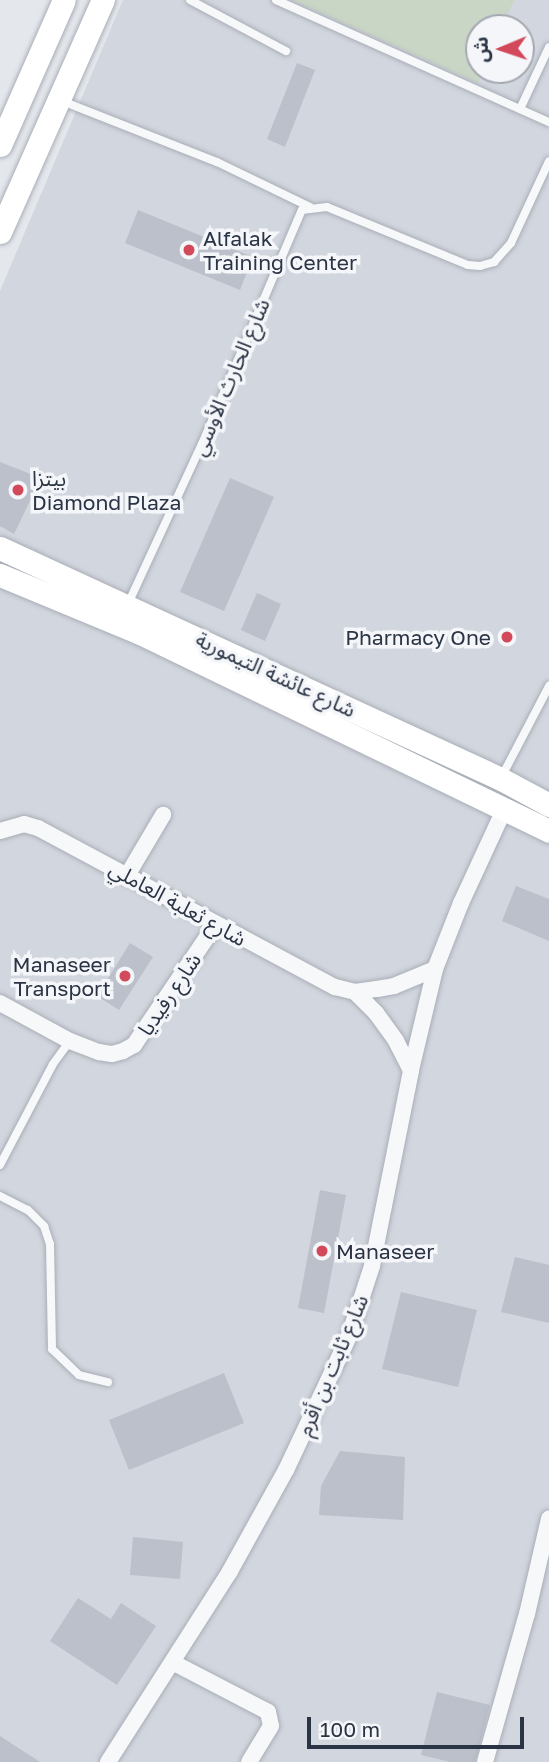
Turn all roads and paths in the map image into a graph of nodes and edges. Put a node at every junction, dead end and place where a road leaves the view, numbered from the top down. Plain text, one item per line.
1 (64, 0) edge
2 (190, 0) edge
3 (276, 0) edge
4 (106, 3) edge
5 (549, 47) edge
6 (286, 51) dead end
7 (59, 100) junction
8 (520, 109) junction
9 (549, 122) edge
10 (0, 145) edge
11 (549, 161) edge
12 (310, 207) junction
13 (0, 232) edge
14 (0, 548) edge
15 (1, 576) edge
16 (127, 606) junction
17 (549, 686) edge
18 (501, 779) junction
19 (549, 805) edge
20 (505, 810) junction
21 (163, 815) dead end
22 (0, 831) edge
23 (549, 831) edge
24 (128, 873) junction
25 (216, 925) junction
26 (435, 969) junction
27 (355, 992) junction
28 (0, 1003) edge
29 (71, 1041) junction
30 (411, 1070) junction
31 (0, 1165) edge
32 (0, 1196) edge
33 (108, 1382) dead end
34 (549, 1519) edge
35 (174, 1663) junction
36 (108, 1762) edge
37 (248, 1762) edge
38 (485, 1762) edge

1 - 10 street
2 - 6 lane
3 - 8 lane
4 - 7 street
5 - 8 lane
7 - 12 lane
7 - 13 street
8 - 9 lane
11 - 12 lane
12 - 16 lane, شارع الحارث الأوسي
14 - 16 street, شارع عائشة التيمورية
15 - 20 street, شارع عائشة التيمورية
16 - 18 street, شارع عائشة التيمورية
17 - 18 lane
18 - 19 street, شارع عائشة التيمورية
20 - 23 street, شارع عائشة التيمورية
20 - 26 street, شارع ثابت بن أقرم
21 - 24 street
22 - 24 street, شارع ثعلبة العاملي
24 - 25 street, شارع ثعلبة العاملي
25 - 27 street, شارع ثعلبة العاملي
25 - 29 street, شارع رفيديا
26 - 27 street, شارع ثعلبة العاملي
26 - 30 street, شارع ثابت بن أقرم
27 - 30 street, شارع ثعلبة العاملي
28 - 29 street, شارع رفيديا
29 - 31 lane
30 - 35 street, شارع ثابت بن أقرم
32 - 33 lane
34 - 38 street
35 - 36 street, شارع ثابت بن أقرم
35 - 37 street

